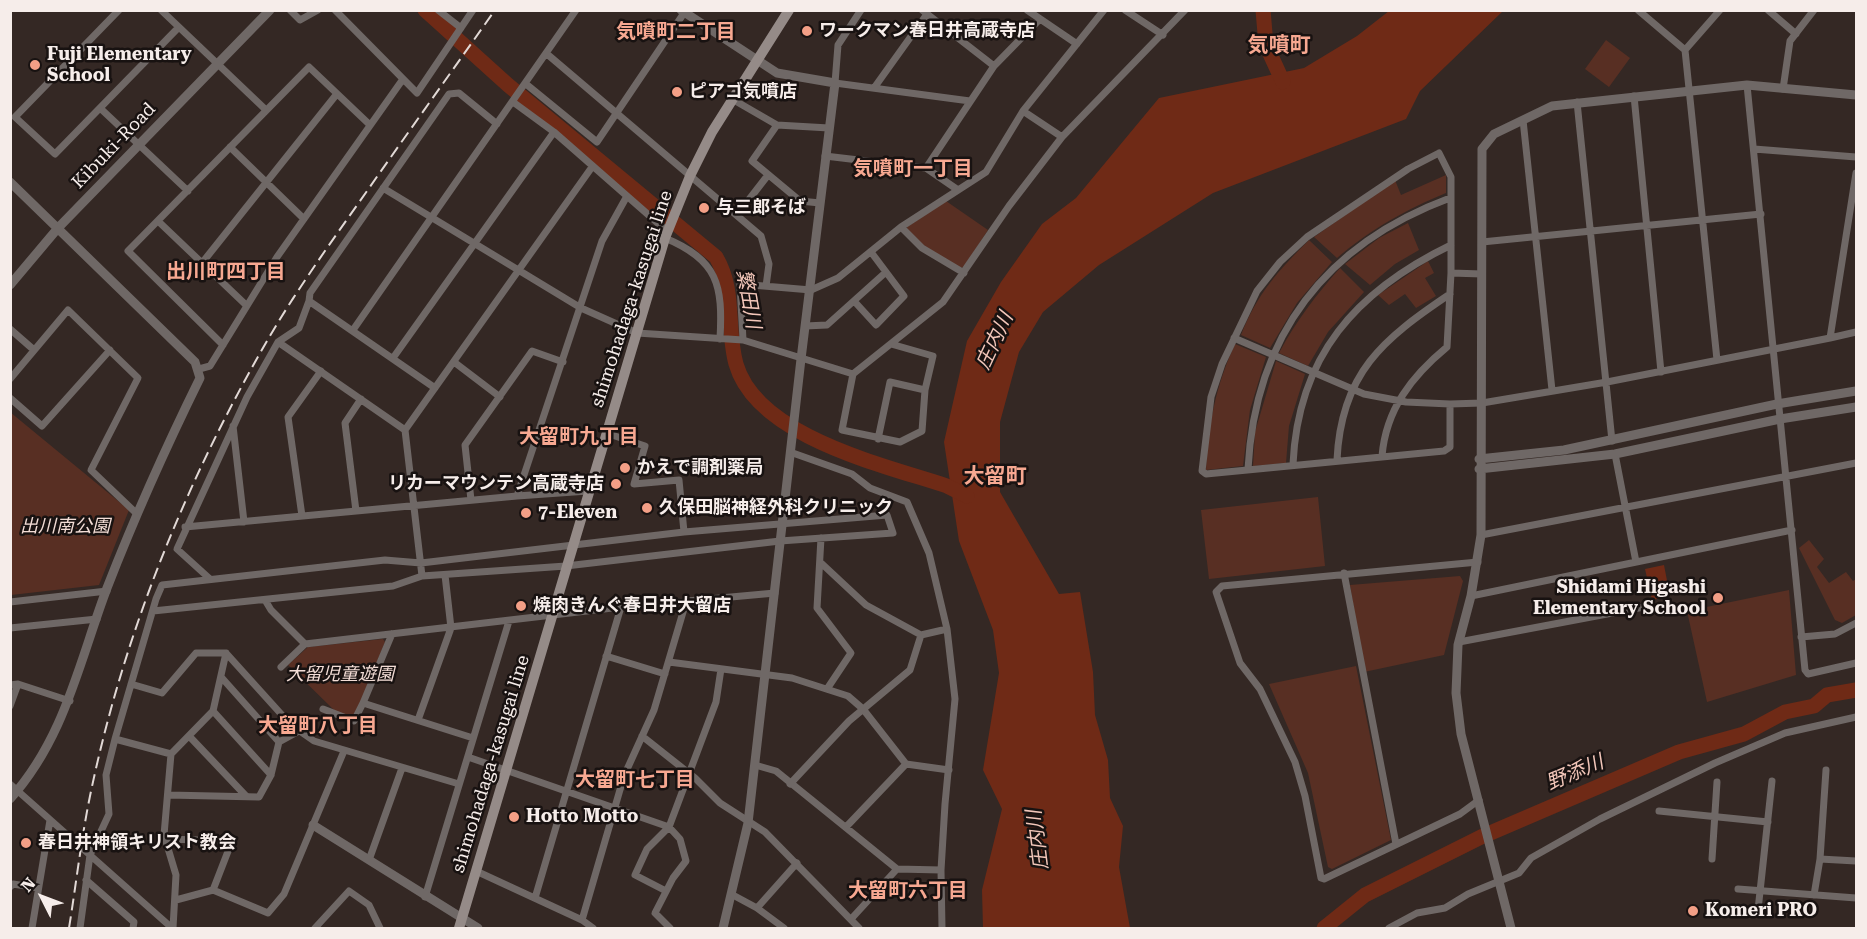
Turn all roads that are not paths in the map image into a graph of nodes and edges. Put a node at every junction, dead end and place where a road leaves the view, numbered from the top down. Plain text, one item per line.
1 (161, 10) edge
2 (270, 10) edge
3 (290, 10) edge
4 (318, 10) edge
5 (335, 10) edge
6 (438, 10) edge
7 (473, 10) edge
8 (576, 10) edge
9 (861, 10) edge
10 (1027, 10) edge
11 (1104, 10) edge
12 (1125, 10) edge
13 (1185, 10) edge
14 (1638, 10) edge
15 (1720, 10) edge
16 (1768, 10) edge
17 (1814, 10) edge
18 (118, 11) edge
19 (684, 11) edge
20 (789, 11) edge
21 (925, 12) edge
22 (1040, 19) junction
23 (178, 28) junction
24 (461, 28) junction
25 (1796, 34) junction
26 (1163, 35) junction
27 (1077, 44) junction
28 (1685, 50) junction
29 (547, 54) junction
30 (756, 61) junction
31 (217, 64) junction
32 (994, 66) junction
33 (403, 79) junction
34 (835, 83) junction
35 (525, 84) junction
36 (1747, 85) junction
37 (874, 88) junction
38 (1783, 89) junction
39 (1690, 90) junction
40 (1857, 94) edge
41 (336, 95) junction
42 (1634, 96) junction
43 (732, 99) junction
44 (970, 101) junction
45 (513, 102) junction
46 (1578, 102) junction
47 (100, 108) junction
48 (266, 110) junction
49 (1023, 111) junction
50 (616, 113) junction
51 (1524, 120) junction
52 (497, 124) junction
53 (370, 125) junction
54 (777, 125) junction
55 (829, 128) junction
56 (554, 132) junction
57 (1062, 137) junction
58 (139, 144) junction
59 (230, 147) junction
60 (1754, 149) junction
61 (825, 156) junction
62 (1857, 157) edge
63 (592, 167) junction
64 (926, 168) junction
65 (1857, 173) edge
66 (768, 175) junction
67 (690, 176) junction
68 (10, 182) edge
69 (267, 182) junction
70 (383, 188) junction
71 (188, 190) junction
72 (958, 190) junction
73 (627, 196) junction
74 (1450, 198) junction
75 (820, 203) junction
76 (1761, 214) junction
77 (737, 215) junction
78 (433, 217) junction
79 (303, 218) junction
80 (1704, 219) junction
81 (158, 221) junction
82 (1648, 225) junction
83 (900, 227) junction
84 (58, 228) junction
85 (1592, 230) junction
86 (667, 234) junction
87 (1537, 236) junction
88 (1482, 242) junction
89 (475, 243) junction
90 (1451, 245) junction
91 (871, 252) junction
92 (202, 263) junction
93 (519, 270) junction
94 (886, 272) junction
95 (964, 273) junction
96 (1451, 273) junction
97 (1482, 274) junction
98 (10, 285) edge
99 (766, 286) junction
100 (811, 290) junction
101 (1450, 294) junction
102 (854, 301) junction
103 (309, 302) junction
104 (246, 305) junction
105 (581, 308) junction
106 (805, 326) junction
107 (10, 329) edge
108 (353, 330) junction
109 (1857, 332) edge
110 (637, 333) junction
111 (1234, 338) junction
112 (1830, 338) junction
113 (720, 339) junction
114 (742, 340) junction
115 (278, 342) junction
116 (891, 344) junction
117 (223, 345) junction
118 (34, 350) junction
119 (110, 350) junction
120 (1774, 350) junction
121 (1272, 356) junction
122 (393, 358) junction
123 (801, 359) junction
124 (1717, 360) junction
125 (453, 362) junction
126 (563, 362) junction
127 (200, 369) junction
128 (321, 371) junction
129 (1313, 371) junction
130 (1661, 372) junction
131 (854, 374) junction
132 (10, 379) edge
133 (1607, 382) junction
134 (435, 388) junction
135 (1355, 389) junction
136 (925, 390) junction
137 (1552, 390) junction
138 (1857, 391) edge
139 (500, 397) junction
140 (10, 398) edge
141 (361, 399) junction
142 (1399, 400) junction
143 (1482, 403) junction
144 (1450, 404) junction
145 (1777, 404) junction
146 (1857, 407) edge
147 (1780, 419) junction
148 (232, 424) junction
149 (405, 430) junction
150 (606, 433) junction
151 (878, 439) junction
152 (1612, 441) junction
153 (790, 452) junction
154 (1615, 454) junction
155 (1382, 456) junction
156 (1337, 460) junction
157 (1857, 463) edge
158 (1293, 464) junction
159 (1479, 464) junction
160 (1248, 469) junction
161 (1785, 475) junction
162 (588, 491) junction
163 (517, 496) junction
164 (471, 500) junction
165 (414, 506) junction
166 (1624, 507) junction
167 (356, 511) junction
168 (136, 513) junction
169 (302, 516) junction
170 (244, 522) junction
171 (782, 524) junction
172 (185, 527) junction
173 (1792, 530) junction
174 (684, 531) junction
175 (1481, 535) junction
176 (821, 538) junction
177 (780, 541) junction
178 (572, 544) junction
179 (820, 562) junction
180 (1478, 562) junction
181 (1636, 562) junction
182 (421, 563) junction
183 (566, 566) junction
184 (1344, 573) junction
185 (445, 575) junction
186 (422, 576) junction
187 (210, 579) junction
188 (106, 591) junction
189 (775, 593) junction
190 (1471, 596) junction
191 (266, 600) junction
192 (10, 602) edge
193 (686, 602) junction
194 (621, 606) junction
195 (1644, 607) dead end
196 (153, 611) junction
197 (553, 614) junction
198 (96, 619) junction
199 (509, 621) junction
200 (1857, 622) edge
201 (10, 628) edge
202 (451, 628) junction
203 (947, 629) junction
204 (392, 634) junction
205 (921, 635) junction
206 (1801, 637) junction
207 (1459, 642) junction
208 (305, 644) junction
209 (226, 654) junction
210 (606, 656) junction
211 (669, 662) junction
212 (1857, 663) edge
213 (281, 668) dead end
214 (721, 669) junction
215 (665, 674) junction
216 (766, 675) junction
217 (222, 678) junction
218 (14, 684) edge
219 (131, 684) junction
220 (827, 689) junction
221 (70, 700) junction
222 (363, 703) junction
223 (10, 706) edge
224 (863, 708) junction
225 (323, 709) dead end
226 (213, 711) junction
227 (1857, 717) edge
228 (418, 720) junction
229 (299, 731) junction
230 (642, 736) junction
231 (190, 737) junction
232 (474, 738) junction
233 (115, 739) junction
234 (279, 742) junction
235 (344, 751) junction
236 (171, 754) junction
237 (468, 757) junction
238 (906, 764) junction
239 (755, 765) junction
240 (402, 768) junction
241 (506, 770) junction
242 (949, 770) junction
243 (1826, 770) dead end
244 (690, 773) junction
245 (271, 775) junction
246 (1772, 781) dead end
247 (1718, 782) dead end
248 (459, 784) junction
249 (790, 784) junction
250 (14, 787) edge
251 (567, 789) junction
252 (168, 795) junction
253 (246, 796) junction
254 (10, 799) edge
255 (1479, 800) junction
256 (616, 806) junction
257 (1659, 812) dead end
258 (1714, 817) junction
259 (50, 820) junction
260 (1768, 822) junction
261 (748, 823) junction
262 (313, 825) junction
263 (669, 826) junction
264 (846, 827) junction
265 (165, 839) junction
266 (1396, 844) junction
267 (90, 855) junction
268 (1712, 859) dead end
269 (1820, 859) junction
270 (369, 860) junction
271 (1857, 861) edge
272 (797, 863) junction
273 (897, 869) junction
274 (941, 870) junction
275 (476, 871) junction
276 (86, 880) junction
277 (1499, 881) junction
278 (10, 887) edge
279 (38, 888) junction
280 (1738, 889) dead end
281 (213, 890) junction
282 (1762, 890) junction
283 (666, 891) junction
284 (731, 894) junction
285 (1814, 895) junction
286 (425, 897) junction
287 (535, 898) junction
288 (1857, 898) edge
289 (176, 900) junction
290 (757, 908) junction
291 (1758, 910) dead end
292 (852, 918) junction
293 (582, 920) junction
294 (460, 924) edge
295 (378, 927) edge
296 (32, 928) edge
297 (80, 928) edge
298 (133, 928) edge
299 (172, 928) edge
300 (315, 928) edge
301 (478, 928) edge
302 (593, 928) edge
303 (670, 928) edge
304 (723, 928) edge
305 (784, 928) edge
306 (860, 928) edge
307 (942, 928) edge
308 (1389, 928) edge
309 (1511, 928) edge

1 - 23 street
2 - 31 street, Kibuki-Road
3 - 4 street
5 - 33 street
6 - 24 street
7 - 24 street
8 - 29 street
9 - 34 street
10 - 22 street
11 - 27 street
12 - 26 street
13 - 26 street
14 - 28 street
15 - 28 street
16 - 25 street
17 - 25 street
18 - 47 street
19 - 30 street
19 - 50 street
20 - 30 main road, shimohadaga-kasugai line
21 - 32 street
21 - 37 street
22 - 27 street
22 - 32 street
23 - 31 street
23 - 47 street
24 - 33 street
25 - 38 street
26 - 57 street
27 - 49 street
28 - 39 street
29 - 35 street
29 - 50 street
30 - 34 street
30 - 43 main road, shimohadaga-kasugai line
31 - 48 street
31 - 58 street, Kibuki-Road
32 - 44 street
33 - 53 street
34 - 37 street
34 - 55 street
35 - 45 street
35 - 50 street
36 - 38 street
36 - 39 street
36 - 60 street
37 - 44 street
38 - 40 street
39 - 42 street
39 - 80 street
41 - 48 street
41 - 53 street
41 - 69 street
42 - 46 street
42 - 82 street
43 - 54 street
43 - 67 main road, shimohadaga-kasugai line
44 - 64 street
45 - 52 street
45 - 56 street
46 - 51 street
46 - 85 street
47 - 58 street
48 - 59 street
49 - 57 street
49 - 72 street
50 - 67 street
51 - 87 street
51 - 88 street
52 - 70 street
52 - 78 street
53 - 79 street
54 - 55 street
54 - 66 street
55 - 61 street
56 - 63 street
56 - 89 street
57 - 95 street
58 - 71 street
58 - 84 street, Kibuki-Road
59 - 69 street
59 - 71 street
60 - 62 street
60 - 76 street
61 - 64 street
61 - 75 street
63 - 73 street
63 - 93 street
64 - 72 street
65 - 112 street
66 - 75 street
66 - 77 street
67 - 77 street
67 - 86 main road, shimohadaga-kasugai line
68 - 84 street
69 - 79 street
69 - 92 street
70 - 78 street
70 - 103 street
71 - 81 street
72 - 83 street
73 - 86 street
73 - 105 street
74 - 90 street
74 - 111 street
74 - 121 street
75 - 100 street
76 - 80 street
76 - 120 street
77 - 99 street
78 - 89 street
78 - 108 street
79 - 104 street
80 - 82 street
80 - 124 street
81 - 92 street
81 - 117 street
82 - 85 street
82 - 130 street
83 - 91 street
83 - 95 street
84 - 98 street, Kibuki-Road
84 - 127 street
85 - 87 street
85 - 133 street
86 - 110 main road, shimohadaga-kasugai line
86 - 113 street
87 - 88 street
87 - 137 street
88 - 97 street
89 - 93 street
89 - 122 street
90 - 96 street
90 - 129 street
91 - 94 street
91 - 100 street
92 - 104 street
93 - 105 street
93 - 125 street
94 - 102 street
94 - 102 street
95 - 116 street
96 - 97 street
96 - 101 street
97 - 143 street
99 - 100 street
99 - 114 street
100 - 106 street
101 - 135 street
101 - 142 street
102 - 106 street
103 - 108 street
103 - 115 street
104 - 117 street
105 - 110 street
105 - 126 street
106 - 123 street
107 - 118 street
108 - 122 street
109 - 112 street
110 - 113 street
110 - 150 main road, shimohadaga-kasugai line
111 - 121 street
111 - 160 street
112 - 120 street
113 - 114 street
114 - 123 street
115 - 128 street
115 - 148 street
116 - 131 street
116 - 136 street
117 - 127 street
118 - 119 street
118 - 132 street
119 - 140 street
119 - 168 street
120 - 124 street
120 - 145 street
121 - 129 street
121 - 160 street
122 - 134 street
123 - 131 street
123 - 153 street
124 - 130 street
125 - 134 street
125 - 139 street
126 - 139 street
126 - 163 street
127 - 168 street
128 - 141 street
128 - 169 street
129 - 135 street
129 - 158 street
130 - 133 street
131 - 151 street
133 - 137 street
133 - 152 street
134 - 149 street
135 - 142 street
135 - 156 street
136 - 151 street
136 - 151 street
137 - 143 street
138 - 145 street
139 - 164 street
141 - 149 street
141 - 167 street
142 - 144 street
142 - 155 street
143 - 144 street
143 - 159 street
144 - 155 street
145 - 147 street
145 - 152 street
146 - 147 street
147 - 154 street
147 - 161 street
148 - 170 street
148 - 172 street
149 - 165 street
150 - 162 main road, shimohadaga-kasugai line
150 - 174 street
152 - 159 street
153 - 171 street
153 - 203 street
154 - 159 street
154 - 166 street
155 - 156 street
156 - 158 street
157 - 161 street
158 - 160 street
159 - 175 street
161 - 166 street
161 - 173 street
162 - 163 street
162 - 178 main road, shimohadaga-kasugai line
163 - 164 street
164 - 165 street
165 - 167 street
165 - 182 street
166 - 175 street
166 - 181 street
167 - 169 street
168 - 188 street
169 - 170 street
170 - 172 street
171 - 174 street
171 - 176 street
171 - 177 street
172 - 187 street
173 - 181 street
173 - 206 street
174 - 178 street
175 - 180 street
176 - 177 street
176 - 179 street
177 - 183 street
177 - 189 street
178 - 182 street
178 - 183 main road, shimohadaga-kasugai line
179 - 205 street
179 - 220 street
180 - 184 street
180 - 190 street
181 - 190 street
182 - 186 street
182 - 187 street
183 - 185 street
183 - 197 main road, shimohadaga-kasugai line
184 - 266 street
184 - 266 street
185 - 186 street
185 - 202 street
186 - 191 street
187 - 196 street
188 - 192 street
188 - 198 street
189 - 193 street
189 - 216 street
190 - 207 street
191 - 196 street
191 - 208 street
193 - 194 street
193 - 211 street
194 - 197 street
194 - 210 street
195 - 207 street
196 - 219 street
197 - 199 street
197 - 241 main road, shimohadaga-kasugai line
198 - 201 street
198 - 221 street
199 - 202 street
199 - 232 street
200 - 206 street
202 - 204 street
202 - 228 street
203 - 205 street
203 - 242 street
204 - 208 street
204 - 222 street
205 - 224 street
206 - 212 street
207 - 255 street
208 - 213 street
209 - 217 street
209 - 219 street
209 - 229 street
210 - 215 street
210 - 251 street
211 - 214 street
211 - 215 street
214 - 216 street
214 - 244 street
215 - 230 street
216 - 220 street
216 - 239 street
217 - 226 street
217 - 234 street
218 - 221 street
218 - 223 street
219 - 233 street
220 - 224 street
221 - 250 street
222 - 225 street
222 - 228 street
224 - 238 street
224 - 249 street
226 - 231 street
226 - 245 street
227 - 277 street
228 - 232 street
229 - 234 street
229 - 235 street
230 - 244 street
230 - 256 street
231 - 236 street
231 - 253 street
232 - 237 street
233 - 236 street
233 - 267 street
234 - 245 street
235 - 240 street
235 - 262 street
236 - 252 street
237 - 241 street
237 - 248 street
238 - 242 street
238 - 264 street
239 - 249 street
239 - 261 street
240 - 248 street
240 - 270 street
241 - 251 street
241 - 275 main road, shimohadaga-kasugai line
242 - 274 street
243 - 269 street
244 - 261 street
244 - 263 street
245 - 253 street
246 - 260 street
247 - 258 street
248 - 286 street
249 - 264 street
250 - 254 street
250 - 259 street
251 - 256 street
251 - 287 street
252 - 253 street
252 - 265 street
255 - 266 street
255 - 277 street
256 - 263 street
256 - 293 street
257 - 258 street
258 - 260 street
258 - 268 street
259 - 267 street
259 - 279 street
260 - 282 street
261 - 272 street
261 - 284 street
262 - 270 street
262 - 281 street
263 - 283 street
263 - 283 street
264 - 273 street
265 - 281 street
265 - 289 street
267 - 276 street
267 - 299 street
269 - 271 street
269 - 285 street
270 - 286 street
272 - 290 street
272 - 292 street
273 - 274 street
273 - 292 street
274 - 307 street
275 - 287 street
275 - 294 main road, shimohadaga-kasugai line
276 - 297 street
276 - 298 street
277 - 308 street
277 - 309 street
278 - 279 street
279 - 296 street
280 - 282 street
281 - 289 street
282 - 285 street
282 - 291 street
283 - 303 street
284 - 290 street
284 - 304 street
285 - 288 street
286 - 294 street
287 - 293 street
289 - 299 street
290 - 305 street
292 - 306 street
293 - 302 street
294 - 301 street
295 - 300 street

